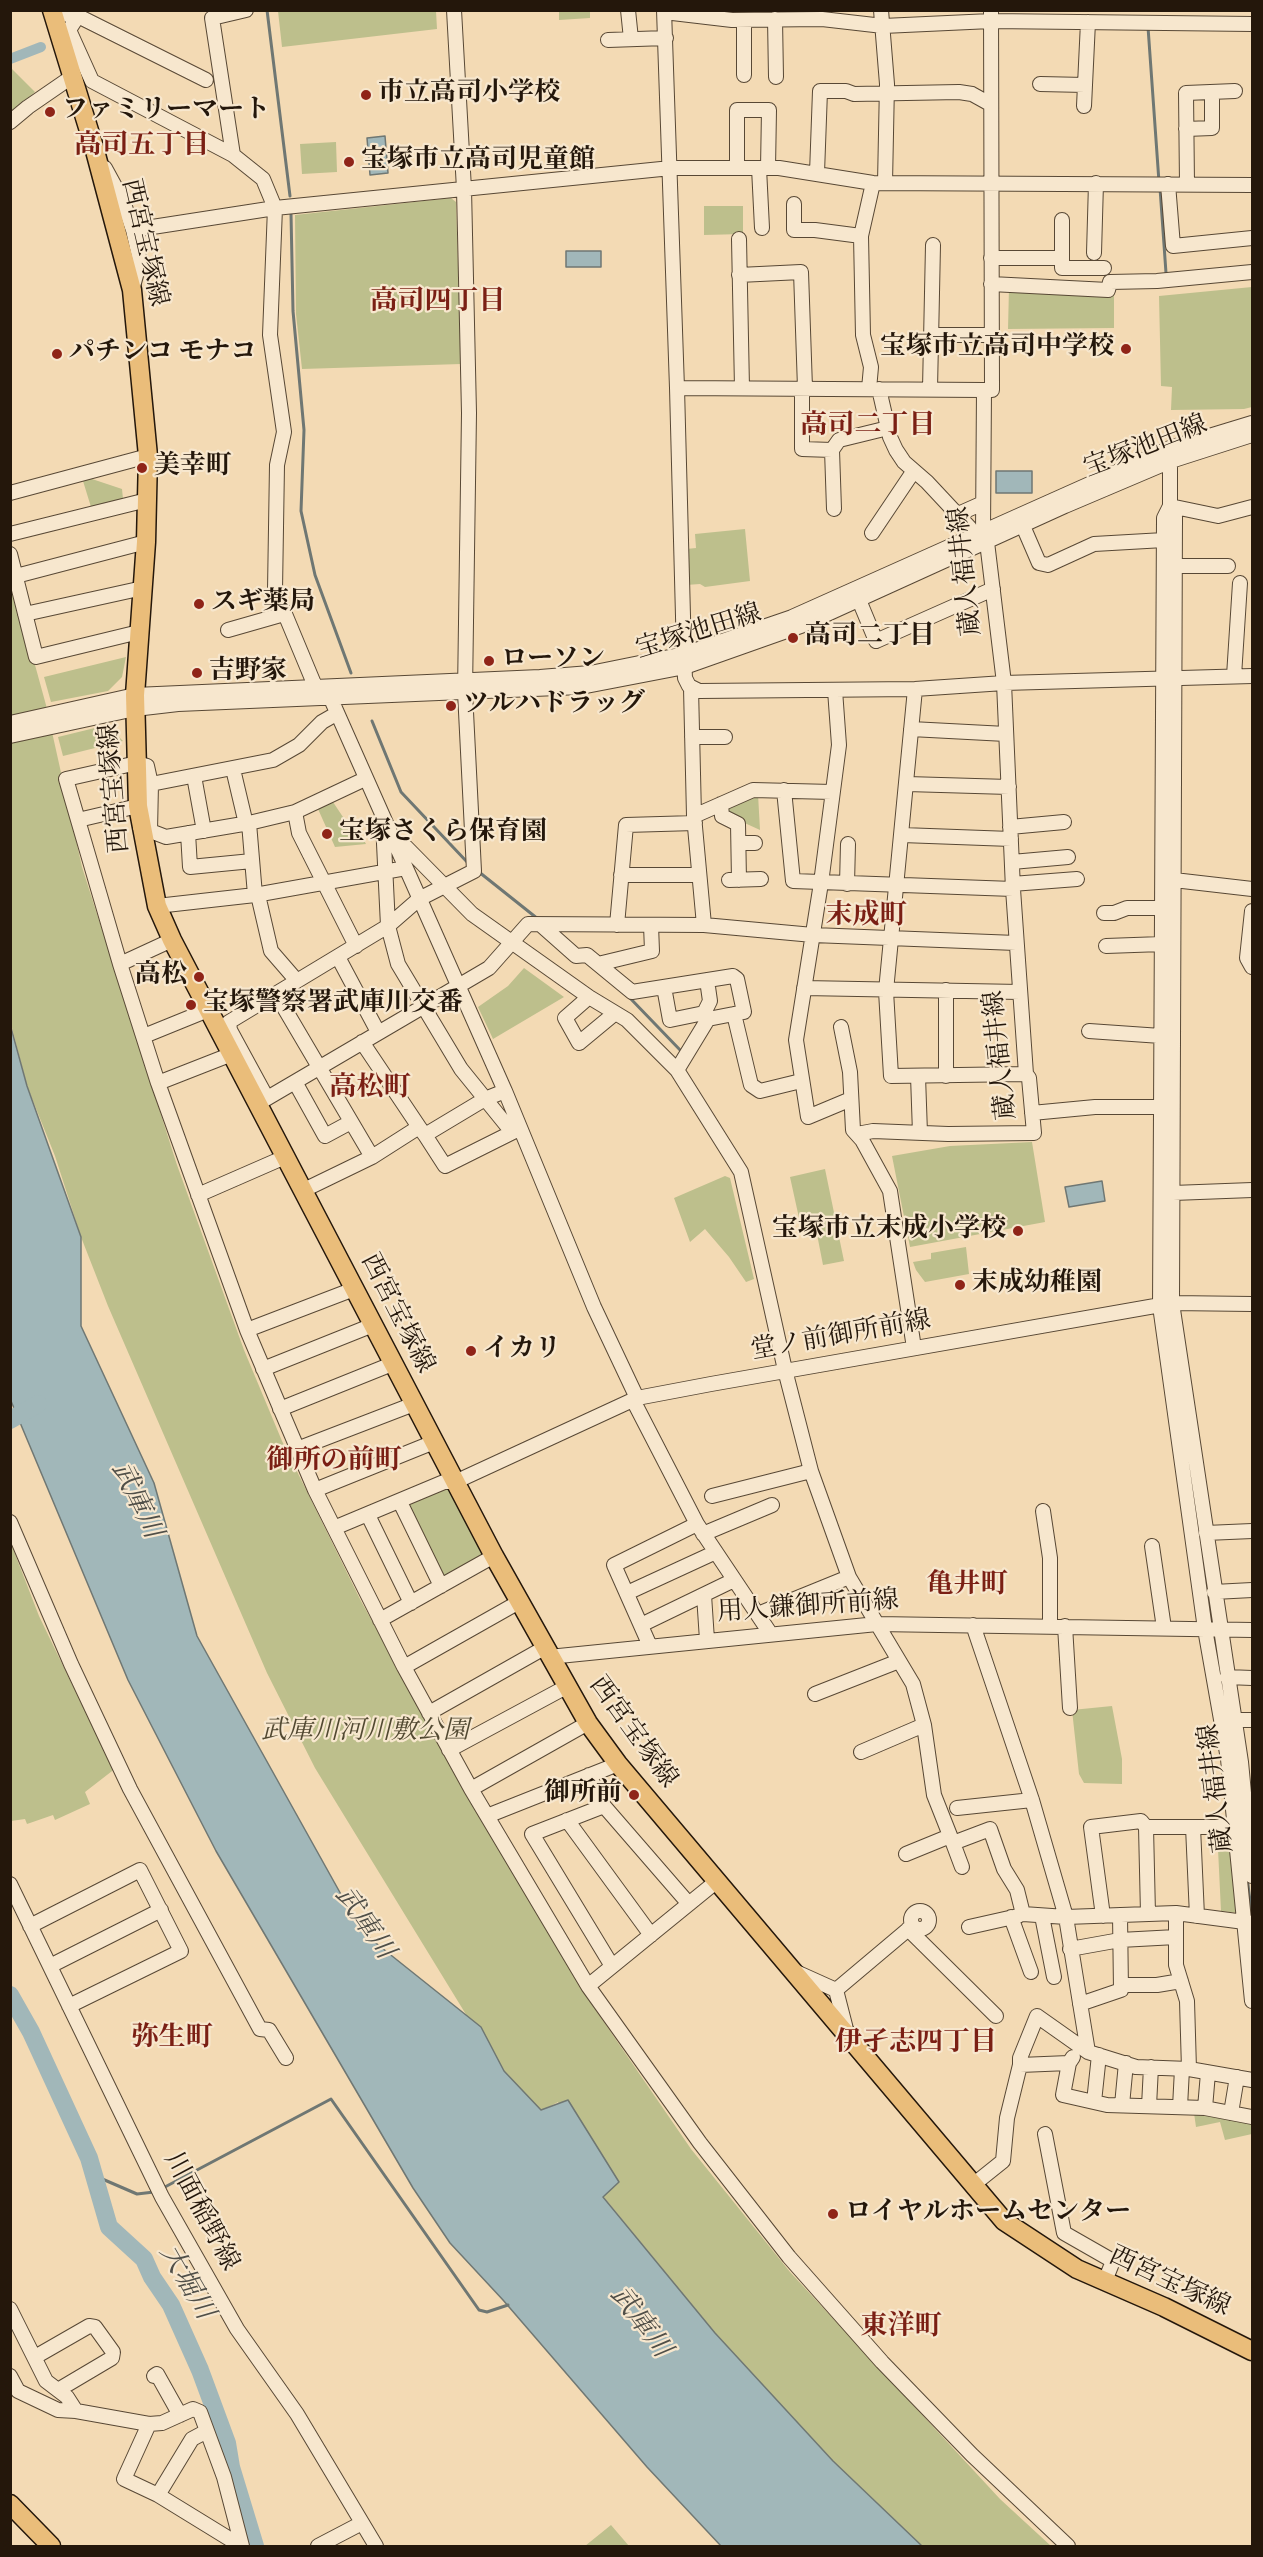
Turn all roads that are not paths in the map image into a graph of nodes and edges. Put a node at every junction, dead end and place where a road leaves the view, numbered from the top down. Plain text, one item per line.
1 (246, 10) edge
2 (454, 10) edge
3 (628, 10) edge
4 (881, 10) edge
5 (664, 11) edge
6 (52, 12) edge
7 (699, 14) edge
8 (822, 15) edge
9 (78, 16) junction
10 (991, 16) edge
11 (1056, 16) edge
12 (1119, 16) edge
13 (736, 17) edge
14 (775, 20) junction
15 (1088, 22) junction
16 (1252, 24) edge
17 (883, 26) junction
18 (666, 38) junction
19 (631, 39) junction
20 (608, 40) dead end
21 (744, 75) dead end
22 (73, 76) junction
23 (776, 77) dead end
24 (206, 80) dead end
25 (1040, 84) dead end
26 (1085, 85) junction
27 (1235, 91) dead end
28 (1212, 92) junction
29 (886, 93) junction
30 (990, 104) junction
31 (1084, 106) dead end
32 (10, 122) edge
33 (1186, 129) junction
34 (94, 147) junction
35 (233, 155) junction
36 (671, 168) junction
37 (737, 168) junction
38 (764, 168) junction
39 (817, 173) junction
40 (879, 183) junction
41 (990, 183) junction
42 (1096, 183) junction
43 (1162, 184) junction
44 (1187, 184) junction
45 (1252, 185) edge
46 (464, 189) junction
47 (794, 204) dead end
48 (275, 208) junction
49 (1062, 220) dead end
50 (762, 228) dead end
51 (133, 230) junction
52 (861, 236) junction
53 (1252, 238) edge
54 (738, 239) dead end
55 (933, 244) dead end
56 (1094, 253) dead end
57 (991, 258) junction
58 (1062, 258) junction
59 (1104, 268) dead end
60 (1252, 272) edge
61 (739, 275) junction
62 (991, 284) junction
63 (132, 290) junction
64 (992, 335) junction
65 (931, 336) junction
66 (677, 388) junction
67 (742, 388) junction
68 (803, 388) junction
69 (874, 389) junction
70 (930, 389) junction
71 (984, 390) junction
72 (1252, 423) edge
73 (888, 428) junction
74 (1252, 435) edge
75 (832, 450) junction
76 (1171, 454) junction
77 (148, 456) junction
78 (914, 472) junction
79 (10, 493) edge
80 (147, 500) junction
81 (983, 503) junction
82 (1170, 506) junction
83 (1252, 507) edge
84 (834, 509) dead end
85 (956, 515) junction
86 (1023, 526) junction
87 (872, 533) dead end
88 (10, 534) edge
89 (980, 534) junction
90 (1164, 540) junction
91 (146, 542) junction
92 (10, 554) edge
93 (1175, 566) junction
94 (1228, 566) dead end
95 (16, 576) junction
96 (1240, 583) dead end
97 (143, 588) junction
98 (993, 589) junction
99 (859, 600) junction
100 (25, 614) junction
101 (284, 614) junction
102 (228, 630) dead end
103 (139, 632) junction
104 (684, 661) junction
105 (1234, 676) junction
106 (1252, 676) edge
107 (1169, 679) junction
108 (1004, 683) junction
109 (315, 686) junction
110 (465, 686) junction
111 (692, 688) junction
112 (915, 689) junction
113 (835, 690) junction
114 (331, 699) junction
115 (135, 702) junction
116 (336, 714) junction
117 (48, 721) junction
118 (10, 723) edge
119 (911, 729) junction
120 (1006, 734) junction
121 (10, 736) edge
122 (692, 737) junction
123 (724, 737) dead end
124 (137, 763) junction
125 (233, 769) junction
126 (194, 776) junction
127 (365, 779) junction
128 (151, 784) junction
129 (907, 784) junction
130 (1009, 787) junction
131 (784, 789) junction
132 (832, 792) junction
133 (721, 804) junction
134 (138, 806) junction
135 (295, 812) junction
136 (383, 818) junction
137 (78, 820) junction
138 (694, 820) junction
139 (1064, 822) dead end
140 (247, 824) junction
141 (145, 829) junction
142 (204, 831) junction
143 (188, 833) junction
144 (1010, 833) junction
145 (902, 835) junction
146 (739, 843) junction
147 (755, 843) dead end
148 (848, 844) dead end
149 (406, 847) dead end
150 (1068, 857) dead end
151 (252, 861) junction
152 (1011, 862) junction
153 (406, 868) junction
154 (384, 872) junction
155 (621, 875) junction
156 (699, 875) junction
157 (761, 879) dead end
158 (1077, 879) dead end
159 (1174, 880) junction
160 (324, 883) junction
161 (821, 883) junction
162 (847, 884) junction
163 (445, 885) junction
164 (896, 886) junction
165 (1012, 886) junction
166 (1252, 889) edge
167 (256, 895) junction
168 (419, 899) junction
169 (157, 906) junction
170 (1162, 908) junction
171 (1252, 911) edge
172 (1104, 913) dead end
173 (617, 925) junction
174 (651, 925) junction
175 (704, 925) junction
176 (388, 926) junction
177 (541, 926) junction
178 (813, 935) junction
179 (892, 938) junction
180 (172, 940) junction
181 (510, 942) junction
182 (1016, 944) junction
183 (1162, 944) junction
184 (1251, 944) edge
185 (356, 946) junction
186 (1106, 946) dead end
187 (338, 957) junction
188 (120, 964) junction
189 (598, 964) junction
190 (1252, 967) edge
191 (707, 980) junction
192 (297, 981) junction
193 (459, 985) junction
194 (664, 987) junction
195 (804, 988) junction
196 (946, 990) junction
197 (886, 991) junction
198 (1020, 992) junction
199 (276, 994) junction
200 (589, 997) junction
201 (423, 1006) junction
202 (208, 1010) junction
203 (614, 1014) junction
204 (735, 1014) junction
205 (706, 1016) junction
206 (841, 1027) dead end
207 (1089, 1031) dead end
208 (378, 1032) junction
209 (144, 1036) junction
210 (1161, 1036) junction
211 (362, 1042) junction
212 (232, 1054) junction
213 (318, 1068) junction
214 (677, 1070) junction
215 (1026, 1074) junction
216 (918, 1076) junction
217 (946, 1076) junction
218 (801, 1081) junction
219 (295, 1082) junction
220 (158, 1083) junction
221 (1167, 1088) junction
222 (505, 1091) junction
223 (485, 1099) junction
224 (851, 1099) junction
225 (262, 1101) junction
226 (1161, 1107) junction
227 (1032, 1113) junction
228 (351, 1122) junction
229 (516, 1130) junction
230 (422, 1131) junction
231 (920, 1133) junction
232 (857, 1134) junction
233 (285, 1156) junction
234 (372, 1157) junction
235 (304, 1190) junction
236 (1252, 1190) edge
237 (1173, 1193) junction
238 (198, 1195) junction
239 (354, 1289) junction
240 (1252, 1304) edge
241 (1166, 1305) junction
242 (372, 1325) junction
243 (247, 1330) junction
244 (914, 1348) junction
245 (392, 1364) junction
246 (262, 1369) junction
247 (785, 1370) junction
248 (635, 1399) junction
249 (414, 1404) junction
250 (280, 1409) junction
251 (434, 1442) junction
252 (297, 1449) junction
253 (811, 1471) junction
254 (455, 1482) junction
255 (315, 1490) junction
256 (712, 1496) dead end
257 (400, 1502) junction
258 (772, 1506) dead end
259 (1043, 1512) dead end
260 (368, 1515) junction
261 (10, 1521) edge
262 (334, 1528) junction
263 (700, 1529) junction
264 (1252, 1530) edge
265 (1206, 1533) junction
266 (1152, 1546) dead end
267 (716, 1552) junction
268 (494, 1556) junction
269 (849, 1577) junction
270 (735, 1580) junction
271 (441, 1586) junction
272 (1252, 1590) edge
273 (1214, 1592) junction
274 (627, 1593) junction
275 (704, 1595) junction
276 (519, 1602) junction
277 (411, 1603) junction
278 (758, 1614) junction
279 (380, 1620) junction
280 (877, 1624) junction
281 (973, 1624) junction
282 (641, 1625) junction
283 (1050, 1626) junction
284 (1065, 1626) junction
285 (1164, 1628) junction
286 (1205, 1629) junction
287 (1220, 1630) junction
288 (1252, 1630) edge
289 (770, 1633) junction
290 (707, 1640) junction
291 (650, 1646) junction
292 (546, 1652) junction
293 (899, 1660) junction
294 (404, 1667) junction
295 (1227, 1677) junction
296 (1252, 1678) edge
297 (566, 1687) junction
298 (815, 1694) dead end
299 (1070, 1708) dead end
300 (429, 1713) junction
301 (1234, 1719) junction
302 (1252, 1720) edge
303 (588, 1723) junction
304 (924, 1725) junction
305 (449, 1750) junction
306 (861, 1752) dead end
307 (1247, 1762) edge
308 (618, 1764) junction
309 (589, 1775) junction
310 (471, 1789) junction
311 (1032, 1800) junction
312 (604, 1806) junction
313 (1249, 1807) edge
314 (957, 1808) dead end
315 (487, 1816) junction
316 (567, 1820) junction
317 (1146, 1827) junction
318 (1193, 1827) junction
319 (1241, 1827) junction
320 (951, 1840) junction
321 (1251, 1847) edge
322 (906, 1854) dead end
323 (962, 1867) dead end
324 (1252, 1875) edge
325 (717, 1881) junction
326 (10, 1884) edge
327 (689, 1904) junction
328 (161, 1910) junction
329 (1176, 1913) junction
330 (1148, 1914) junction
331 (1120, 1915) junction
332 (1017, 1916) junction
333 (1042, 1916) junction
334 (1103, 1916) junction
335 (1197, 1916) junction
336 (1066, 1917) junction
337 (1249, 1922) edge
338 (30, 1926) junction
339 (969, 1927) dead end
340 (651, 1935) junction
341 (1176, 1937) junction
342 (1120, 1940) junction
343 (1070, 1946) junction
344 (1048, 1947) junction
345 (50, 1966) junction
346 (612, 1966) junction
347 (792, 1971) junction
348 (1031, 1972) dead end
349 (1054, 1977) dead end
350 (1181, 1982) junction
351 (1121, 1985) junction
352 (588, 1986) junction
353 (836, 1990) junction
354 (1252, 2001) edge
355 (1080, 2004) junction
356 (69, 2006) junction
357 (996, 2016) dead end
358 (849, 2038) junction
359 (1089, 2051) junction
360 (286, 2058) dead end
361 (1069, 2063) junction
362 (1126, 2063) junction
363 (1020, 2065) junction
364 (1151, 2067) junction
365 (1185, 2069) junction
366 (1208, 2073) junction
367 (1237, 2077) junction
368 (1252, 2080) edge
369 (1094, 2102) junction
370 (1122, 2105) junction
371 (1149, 2106) junction
372 (1180, 2108) junction
373 (1205, 2108) junction
374 (1231, 2114) junction
375 (1252, 2117) edge
376 (1045, 2134) dead end
377 (973, 2185) junction
378 (1105, 2281) junction
379 (10, 2310) edge
380 (1252, 2351) edge
381 (34, 2357) junction
382 (157, 2374) dead end
383 (10, 2376) edge
384 (58, 2390) junction
385 (75, 2411) junction
386 (180, 2415) junction
387 (149, 2424) junction
388 (207, 2431) junction
389 (158, 2495) junction
390 (10, 2504) edge
391 (10, 2520) edge
392 (362, 2523) junction
393 (241, 2546) edge
394 (36, 2547) edge
395 (51, 2547) edge
396 (318, 2547) edge
397 (376, 2547) edge
398 (1068, 2547) edge

1 - 35 street
2 - 46 street
3 - 19 street
4 - 17 street
5 - 7 street
5 - 18 street
6 - 9 street
6 - 22 main road, 西宮宝塚線
7 - 13 street
8 - 14 street
8 - 17 street
9 - 24 street
9 - 35 street
10 - 11 street
10 - 17 street
10 - 30 street, 蔵人福井線
11 - 15 street
12 - 15 street
12 - 16 street
13 - 14 street
13 - 21 street
14 - 23 street
15 - 26 street
17 - 29 street
18 - 19 street
18 - 36 street
19 - 20 street
22 - 32 street
22 - 34 main road, 西宮宝塚線
25 - 26 street
26 - 31 street
27 - 28 street
28 - 33 street
28 - 33 street
29 - 30 street
29 - 39 street
29 - 40 street
30 - 41 street, 蔵人福井線
33 - 44 street
34 - 51 street
34 - 63 main road, 西宮宝塚線
35 - 48 street
36 - 37 street
36 - 46 street
36 - 66 street
37 - 38 street
37 - 38 street
38 - 39 street
38 - 50 street
39 - 40 street
40 - 41 street
40 - 52 street
41 - 42 street
41 - 57 street, 蔵人福井線
42 - 43 street
42 - 56 street
43 - 44 street
43 - 53 street
44 - 45 street
46 - 48 street
46 - 110 street
47 - 52 street
48 - 51 street
48 - 101 street
49 - 58 street
51 - 63 street
52 - 69 street
54 - 61 street
55 - 65 street
57 - 58 street
57 - 62 street, 蔵人福井線
58 - 59 street
60 - 62 street
61 - 67 street
61 - 68 street
62 - 64 street, 蔵人福井線
63 - 77 main road, 西宮宝塚線
64 - 65 street
64 - 71 street, 蔵人福井線
65 - 70 street
66 - 67 street
66 - 104 street
67 - 68 street
68 - 69 street
68 - 75 street
69 - 70 street
69 - 73 street
70 - 71 street
71 - 81 street, 蔵人福井線
72 - 76 street
73 - 75 street
73 - 78 street
74 - 76 street, 宝塚池田線
75 - 84 street
76 - 82 street
76 - 86 street, 宝塚池田線
76 - 89 street
77 - 79 street
77 - 80 main road, 西宮宝塚線
78 - 85 street
78 - 87 street
80 - 88 street
80 - 91 main road, 西宮宝塚線
81 - 85 street
81 - 89 street, 蔵人福井線
82 - 83 street
82 - 90 street
82 - 93 street
85 - 89 street
86 - 89 street, 宝塚池田線
86 - 90 street
89 - 98 street, 蔵人福井線
89 - 99 street, 宝塚池田線
89 - 104 street
90 - 107 street
91 - 95 street
91 - 97 main road, 西宮宝塚線
92 - 95 street
93 - 94 street
93 - 107 street
95 - 100 street
96 - 105 street
97 - 100 street
97 - 103 main road, 西宮宝塚線
98 - 99 street
98 - 108 street, 蔵人福井線
99 - 104 street, 宝塚池田線
100 - 103 street
101 - 102 street
101 - 109 street
103 - 115 main road, 西宮宝塚線
104 - 110 street
104 - 111 street
105 - 106 street
105 - 107 street
107 - 108 street
107 - 159 street
107 - 170 street
108 - 112 street
108 - 120 street, 蔵人福井線
109 - 110 street
109 - 114 street
109 - 115 street
110 - 114 street
110 - 163 street
111 - 113 street
111 - 122 street
112 - 113 street
112 - 119 street
113 - 132 street
114 - 115 street
114 - 116 street
115 - 117 street
115 - 124 main road, 西宮宝塚線
116 - 125 street
116 - 127 street
117 - 118 street
117 - 121 street
119 - 120 street
119 - 129 street
120 - 130 street, 蔵人福井線
122 - 123 street
122 - 138 street
124 - 128 street
124 - 134 main road, 西宮宝塚線
124 - 137 street
125 - 126 street
125 - 140 street
126 - 128 street
126 - 142 street
127 - 135 street
127 - 136 street
128 - 141 street
129 - 130 street
129 - 145 street
130 - 144 street, 蔵人福井線
131 - 132 street
131 - 133 street
131 - 161 street
132 - 161 street
133 - 138 street
133 - 146 street
134 - 137 street
134 - 141 main road, 西宮宝塚線
135 - 140 street
135 - 160 street
136 - 153 street
136 - 154 street
137 - 188 street
138 - 155 street
138 - 156 street
139 - 144 street
140 - 142 street
140 - 151 street
141 - 143 street
141 - 169 main road, 西宮宝塚線
142 - 143 street
143 - 151 street
144 - 145 street
144 - 152 street, 蔵人福井線
145 - 164 street
146 - 147 street
146 - 157 street
148 - 162 street
149 - 163 street
150 - 152 street
151 - 167 street
152 - 165 street, 蔵人福井線
153 - 154 street
153 - 168 street
154 - 160 street
154 - 176 street
155 - 156 street
155 - 173 street
156 - 175 street
158 - 165 street
159 - 166 street
159 - 221 street
160 - 167 street
160 - 185 street
161 - 162 street
161 - 178 street
162 - 164 street
163 - 168 street
163 - 181 street
164 - 165 street
164 - 179 street
165 - 182 street, 蔵人福井線
167 - 169 street
167 - 192 street
168 - 176 street
168 - 193 street
169 - 180 main road, 西宮宝塚線
170 - 172 street
170 - 183 street
171 - 184 street
173 - 174 street
173 - 177 street
174 - 175 street
174 - 189 street
175 - 178 street
176 - 185 street
176 - 201 street
177 - 181 street
177 - 189 street
178 - 179 street
178 - 195 street
179 - 182 street
179 - 197 street
180 - 188 street
180 - 202 main road, 西宮宝塚線
181 - 193 street
181 - 200 street
182 - 198 street, 蔵人福井線
183 - 186 street
183 - 210 street
184 - 190 street
185 - 187 street
187 - 192 street
187 - 208 street
188 - 209 street
189 - 194 street
191 - 194 street
191 - 204 street
191 - 205 street
192 - 199 street
193 - 201 street
193 - 222 street
194 - 205 street
195 - 197 street
195 - 218 street
196 - 197 street
196 - 198 street
196 - 217 street
197 - 216 street
198 - 215 street, 蔵人福井線
199 - 213 street
199 - 225 street
200 - 203 street
200 - 203 street
201 - 208 street
201 - 223 street
202 - 209 street
202 - 212 main road, 西宮宝塚線
203 - 214 street
204 - 205 street
204 - 218 street
205 - 214 street
206 - 224 street
207 - 210 street
208 - 211 street
209 - 220 street
210 - 221 street
211 - 213 street
211 - 230 street
212 - 220 street
212 - 225 main road, 西宮宝塚線
213 - 219 street
213 - 228 street
214 - 247 street
215 - 217 street
215 - 227 street, 蔵人福井線
216 - 217 street
216 - 231 street
218 - 224 street
219 - 225 street
219 - 228 street
220 - 238 street
221 - 226 street
221 - 237 street
222 - 223 street
222 - 229 street
223 - 229 street
223 - 230 street
224 - 232 street
225 - 233 main road, 西宮宝塚線
226 - 227 street
226 - 241 street
227 - 231 street, 蔵人福井線
228 - 234 street
229 - 230 street
229 - 248 street
230 - 234 street
231 - 232 street
232 - 244 street
233 - 235 main road, 西宮宝塚線
233 - 238 street
234 - 235 street
235 - 239 main road, 西宮宝塚線
236 - 237 street
237 - 241 street
238 - 243 street
239 - 242 main road, 西宮宝塚線
239 - 243 street
240 - 241 street, 堂ノ前御所前線
241 - 244 street, 堂ノ前御所前線
241 - 265 street, 蔵人福井線
241 - 286 street
242 - 245 main road, 西宮宝塚線
242 - 246 street
243 - 246 street
244 - 247 street, 堂ノ前御所前線
245 - 249 main road, 西宮宝塚線
245 - 250 street
246 - 250 street
247 - 248 street, 堂ノ前御所前線
247 - 253 street
248 - 254 street, 堂ノ前御所前線
248 - 263 street
249 - 251 main road, 西宮宝塚線
249 - 252 street
250 - 252 street
251 - 254 main road, 西宮宝塚線
251 - 255 street
252 - 255 street
253 - 256 street
253 - 269 street
254 - 257 street, 堂ノ前御所前線
254 - 268 main road, 西宮宝塚線
255 - 262 street
257 - 260 street, 堂ノ前御所前線
257 - 271 street
258 - 263 street
259 - 283 street
260 - 262 street, 堂ノ前御所前線
260 - 277 street
261 - 360 street
262 - 279 street
263 - 267 street
263 - 274 street
264 - 265 street
265 - 273 street, 蔵人福井線
266 - 285 street
267 - 270 street
267 - 274 street
268 - 271 street
268 - 276 main road, 西宮宝塚線
269 - 278 street
269 - 280 street
270 - 275 street
270 - 278 street
271 - 277 street
272 - 273 street
273 - 287 street, 蔵人福井線
274 - 282 street
275 - 282 street
275 - 290 street
276 - 292 main road, 西宮宝塚線
276 - 294 street
277 - 279 street
278 - 289 street
279 - 294 street
280 - 281 street, 用人鎌御所前線
280 - 289 street, 用人鎌御所前線
280 - 293 street
281 - 283 street, 用人鎌御所前線
281 - 311 street
282 - 291 street
283 - 284 street, 用人鎌御所前線
284 - 285 street, 用人鎌御所前線
284 - 299 street
285 - 286 street, 用人鎌御所前線
286 - 287 street, 用人鎌御所前線
286 - 319 street
287 - 288 street, 用人鎌御所前線
287 - 295 street, 蔵人福井線
289 - 290 street, 用人鎌御所前線
290 - 291 street, 用人鎌御所前線
291 - 292 street, 用人鎌御所前線
292 - 297 main road, 西宮宝塚線
292 - 300 street
293 - 298 street
293 - 304 street
294 - 300 street
295 - 296 street
295 - 301 street, 蔵人福井線
297 - 303 main road, 西宮宝塚線
297 - 305 street
300 - 305 street
301 - 302 street
301 - 307 street, 蔵人福井線
303 - 308 main road, 西宮宝塚線
303 - 310 street
304 - 306 street
304 - 320 street
305 - 310 street
307 - 313 street, 蔵人福井線
308 - 309 street
308 - 325 main road, 西宮宝塚線
309 - 312 street
309 - 315 street
310 - 315 street
311 - 314 street
311 - 336 street
312 - 316 street
312 - 327 street
313 - 319 street, 蔵人福井線
315 - 352 street
316 - 340 street
316 - 346 street
317 - 318 street
317 - 330 street
317 - 334 street
318 - 319 street
318 - 335 street
319 - 321 street, 蔵人福井線
319 - 337 street
320 - 322 street
320 - 323 street
320 - 332 street
321 - 324 street, 蔵人福井線
325 - 327 street
325 - 347 main road, 西宮宝塚線
326 - 338 street, 川面稲野線
327 - 340 street
328 - 338 street
328 - 345 street
328 - 356 street
329 - 330 street
329 - 335 street
329 - 341 street
330 - 331 street
331 - 334 street
331 - 342 street
332 - 333 street
332 - 339 street
332 - 348 street
333 - 336 street
333 - 344 street
334 - 336 street
335 - 337 street
336 - 343 street
337 - 354 street
338 - 345 street, 川面稲野線
340 - 346 street
341 - 342 street
341 - 350 street
342 - 343 street
342 - 351 street
343 - 344 street
343 - 355 street
344 - 349 street
345 - 356 street, 川面稲野線
346 - 352 street
347 - 353 street
347 - 358 main road, 西宮宝塚線
350 - 351 street
350 - 365 street
351 - 355 street
352 - 398 street
353 - 357 street
353 - 358 street
355 - 359 street
356 - 392 street, 川面稲野線
358 - 377 main road, 西宮宝塚線
359 - 361 street
359 - 362 street
359 - 363 street
359 - 369 street
361 - 363 street
361 - 369 street
362 - 364 street
362 - 370 street
363 - 377 street
364 - 365 street
364 - 371 street
365 - 366 street
365 - 372 street
366 - 367 street
366 - 373 street
367 - 368 street
367 - 374 street
369 - 370 street
370 - 371 street
371 - 372 street
372 - 373 street
373 - 374 street
374 - 375 street
376 - 378 street
377 - 378 main road, 西宮宝塚線
378 - 380 main road, 西宮宝塚線
379 - 381 street
381 - 384 street
381 - 384 street
382 - 386 street
383 - 385 street
384 - 385 street
385 - 387 street
386 - 387 street
386 - 388 street
387 - 389 street
388 - 389 street
388 - 393 street
389 - 393 street
390 - 395 main road
391 - 394 main road
392 - 396 street
392 - 397 street, 川面稲野線

